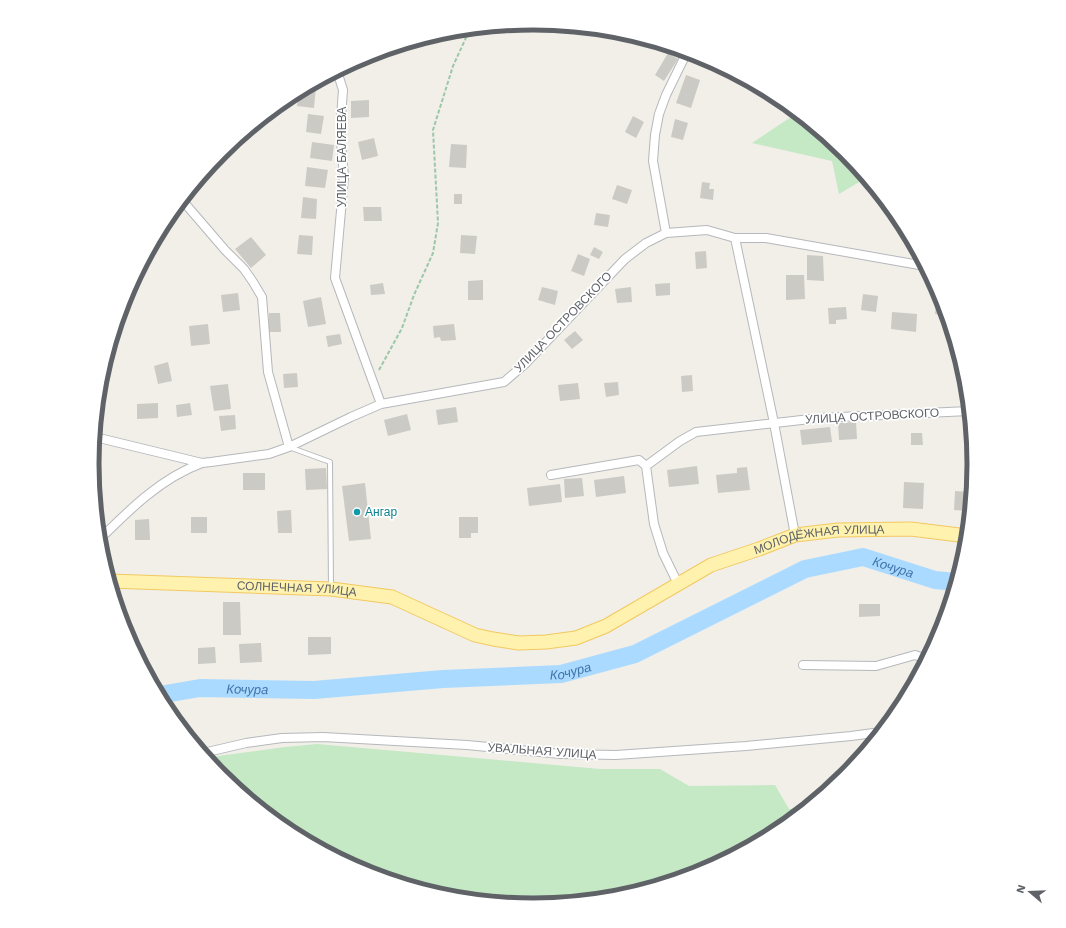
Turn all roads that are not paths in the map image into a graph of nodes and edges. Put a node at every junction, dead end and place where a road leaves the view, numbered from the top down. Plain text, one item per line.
1 (684, 57) edge
2 (339, 76) edge
3 (186, 204) edge
4 (666, 233) junction
5 (735, 238) junction
6 (918, 265) edge
7 (381, 404) junction
8 (963, 411) edge
9 (774, 423) junction
10 (100, 438) edge
11 (289, 447) junction
12 (202, 463) junction
13 (646, 466) junction
14 (551, 475) dead end
15 (105, 535) edge
16 (795, 535) junction
17 (961, 535) edge
18 (115, 581) edge
19 (678, 584) junction
20 (331, 589) junction
21 (476, 635) joint
22 (921, 657) edge
23 (803, 665) dead end
24 (873, 733) edge
25 (209, 752) edge

1 - 4 street
2 - 7 street, УЛИЦА БАЛЯЕВА
3 - 11 street
4 - 5 street, УЛИЦА ОСТРОВСКОГО
4 - 7 street, УЛИЦА ОСТРОВСКОГО
5 - 6 street, УЛИЦА ОСТРОВСКОГО
5 - 9 street
7 - 11 street, УЛИЦА ОСТРОВСКОГО
8 - 9 street, УЛИЦА ОСТРОВСКОГО
9 - 13 street, УЛИЦА ОСТРОВСКОГО
9 - 16 street
10 - 12 street, УЛИЦА ОСТРОВСКОГО
11 - 12 street, УЛИЦА ОСТРОВСКОГО
11 - 20 lane
12 - 15 street, УЛИЦА ОСТРОВСКОГО
13 - 14 street
13 - 19 street
16 - 17 main road, МОЛОДЁЖНАЯ УЛИЦА
16 - 19 main road, МОЛОДЁЖНАЯ УЛИЦА
18 - 20 main road, СОЛНЕЧНАЯ УЛИЦА
19 - 21 main road, МОЛОДЁЖНАЯ УЛИЦА
20 - 21 main road, СОЛНЕЧНАЯ УЛИЦА
22 - 23 street
24 - 25 street, УВАЛЬНАЯ УЛИЦА

